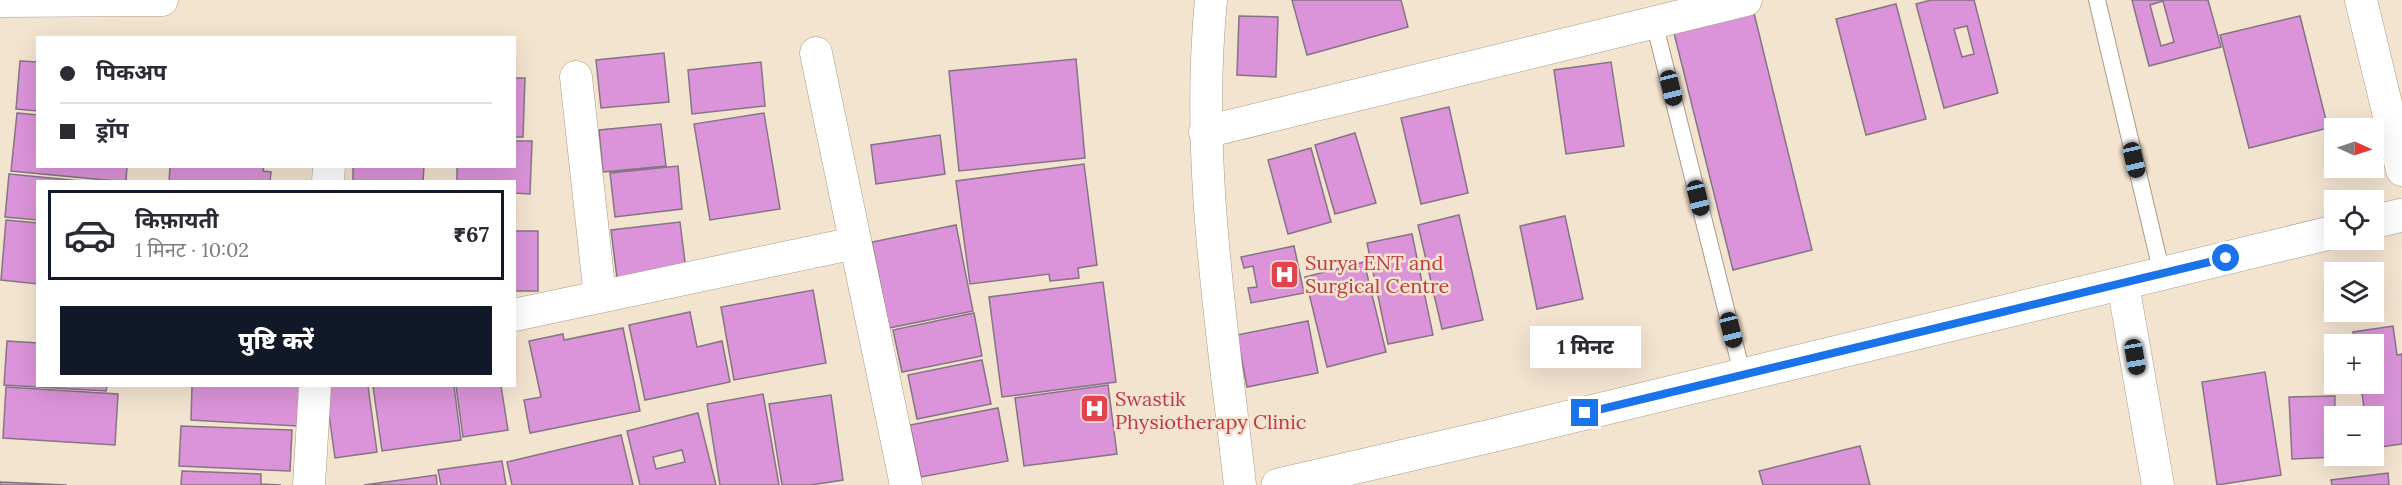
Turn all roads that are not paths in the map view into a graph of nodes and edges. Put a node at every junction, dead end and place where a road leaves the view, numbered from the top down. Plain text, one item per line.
1 (162, 0) edge
2 (1211, 0) edge
3 (1746, 0) edge
4 (2097, 0) edge
5 (2361, 0) edge
6 (0, 1) edge
7 (1654, 22) junction
8 (816, 53) dead end
9 (576, 77) dead end
10 (1204, 132) junction
11 (2402, 170) edge
12 (2402, 215) edge
13 (2384, 219) edge
14 (2324, 234) edge
15 (855, 243) junction
16 (2162, 274) junction
17 (2123, 284) junction
18 (600, 297) junction
19 (516, 315) edge
20 (1742, 374) junction
21 (315, 387) edge
22 (309, 485) edge
23 (906, 485) edge
24 (1240, 485) edge
25 (1278, 485) edge
26 (2158, 485) edge

1 - 6 street
2 - 10 street
3 - 7 street
4 - 16 lane
5 - 11 street
7 - 10 street
7 - 20 lane
8 - 15 street
9 - 18 street
10 - 24 street
12 - 13 street
14 - 16 street
15 - 18 street
15 - 23 street
16 - 17 street
17 - 20 street
17 - 26 street
18 - 19 street
20 - 25 street
21 - 22 street

